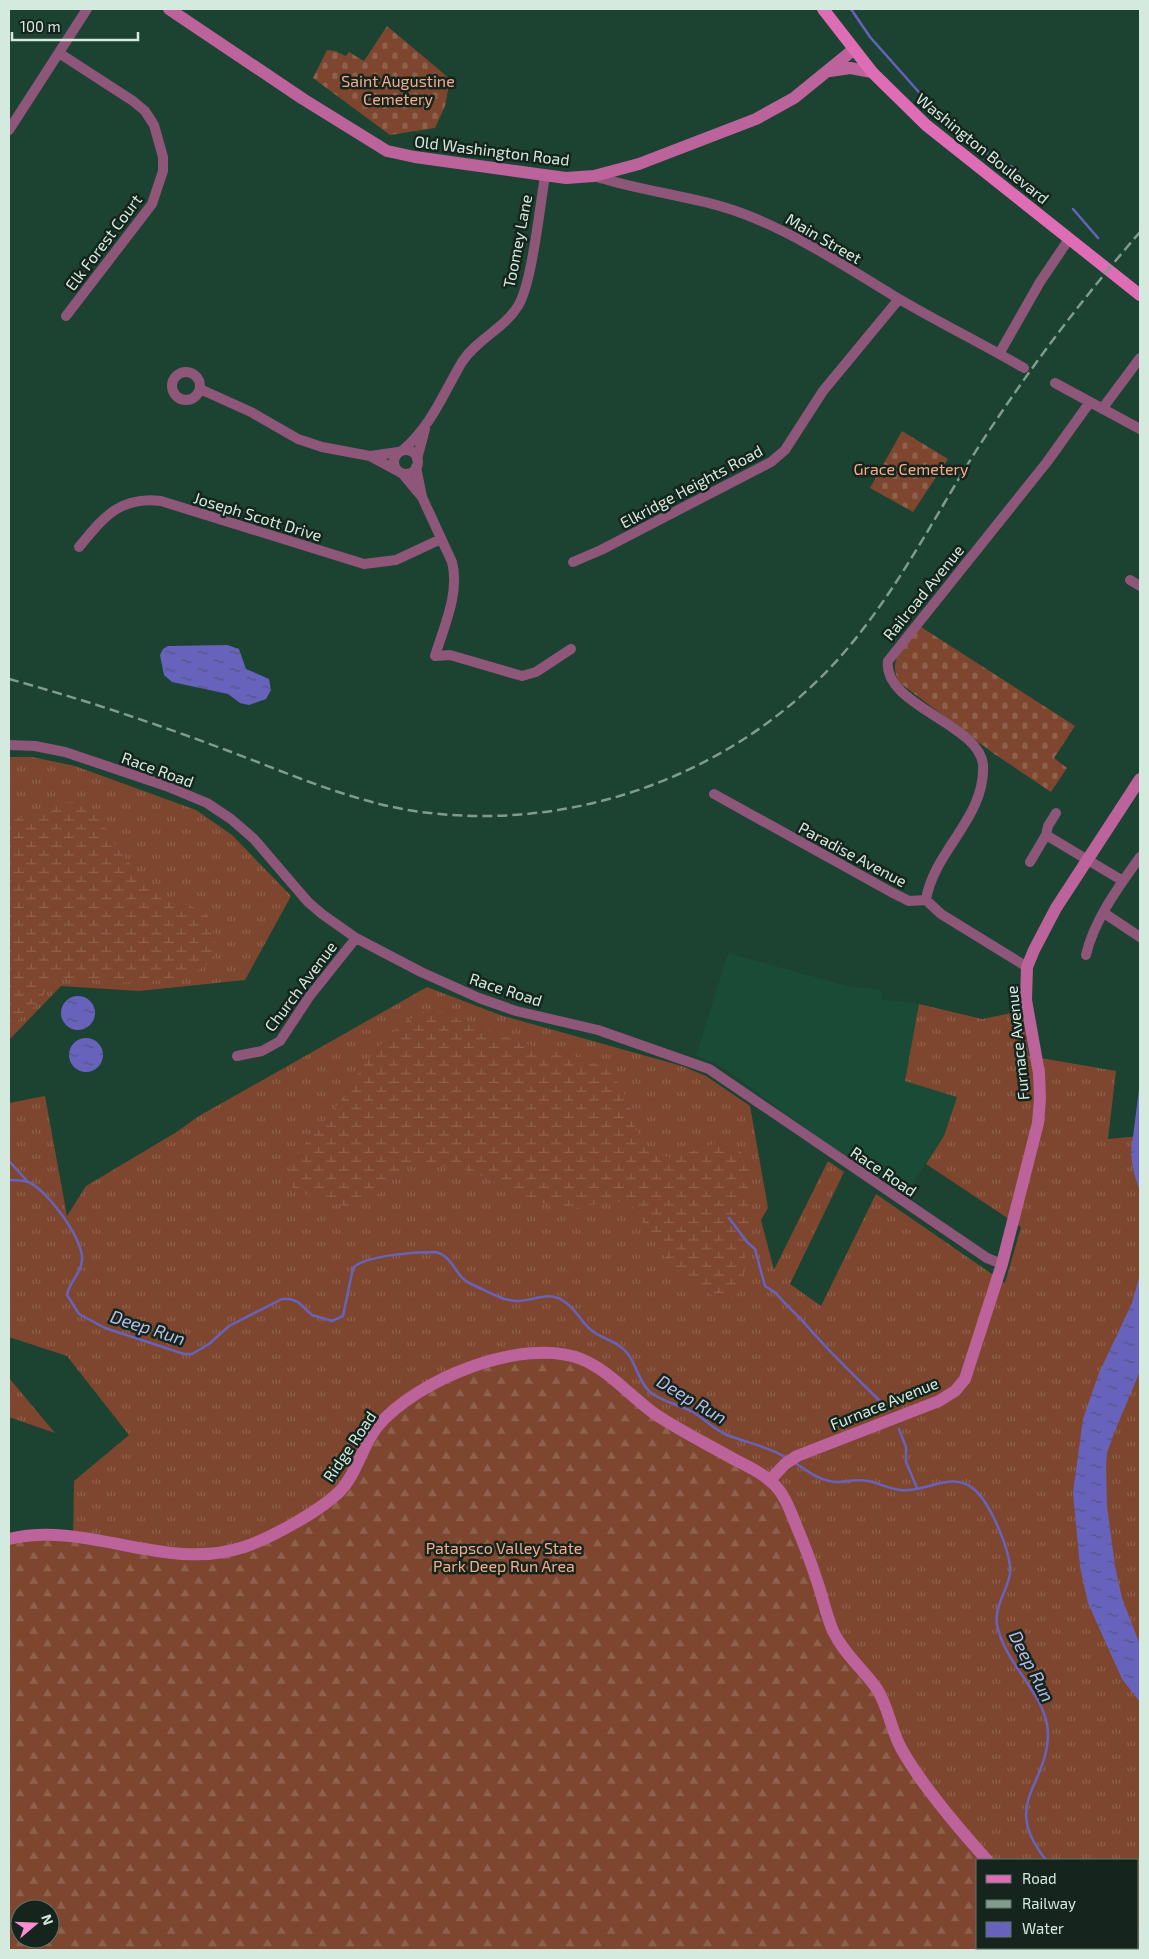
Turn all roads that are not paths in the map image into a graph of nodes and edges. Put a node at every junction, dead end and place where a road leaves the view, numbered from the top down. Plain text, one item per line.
1 (87, 9) edge
2 (823, 9) edge
3 (177, 11) edge
4 (853, 50) junction
5 (59, 53) junction
6 (830, 71) junction
7 (872, 72) junction
8 (9, 130) edge
9 (545, 176) junction
10 (594, 176) junction
11 (1070, 239) junction
12 (1140, 295) edge
13 (899, 299) junction
14 (66, 316) dead end
15 (999, 354) junction
16 (1140, 358) edge
17 (1024, 368) dead end
18 (1055, 383) dead end
19 (200, 390) dead end
20 (1090, 402) junction
21 (1102, 409) junction
22 (425, 429) junction
23 (1140, 429) edge
24 (401, 451) junction
25 (370, 456) junction
26 (417, 463) junction
27 (400, 472) junction
28 (422, 498) junction
29 (441, 539) junction
30 (79, 547) dead end
31 (573, 562) dead end
32 (1130, 580) dead end
33 (1140, 586) edge
34 (571, 649) dead end
35 (9, 745) edge
36 (1140, 779) edge
37 (714, 794) dead end
38 (1056, 813) dead end
39 (1046, 835) junction
40 (1140, 857) edge
41 (1087, 859) junction
42 (1030, 862) dead end
43 (1123, 881) junction
44 (926, 900) junction
45 (1104, 913) junction
46 (1140, 937) edge
47 (356, 938) junction
48 (1086, 955) dead end
49 (1027, 967) junction
50 (237, 1056) dead end
51 (1002, 1264) junction
52 (770, 1480) junction
53 (9, 1539) edge
54 (986, 1859) edge

1 - 5 street
2 - 4 main road, Washington Boulevard
3 - 9 street, Old Washington Road
4 - 6 street, Old Washington Road
4 - 7 main road, Washington Boulevard
5 - 8 street
5 - 14 street, Elk Forest Court
6 - 7 street
6 - 10 street, Old Washington Road
7 - 11 main road, Washington Boulevard
9 - 10 street, Old Washington Road
9 - 22 street, Toomey Lane
10 - 13 street, Main Street
11 - 12 main road, Washington Boulevard
11 - 15 street
13 - 15 street, Main Street
13 - 31 street, Elkridge Heights Road
15 - 17 street, Main Street
16 - 21 street
18 - 20 street
19 - 25 street
20 - 21 street
20 - 44 street, Railroad Avenue
21 - 23 street
22 - 24 street, Toomey Lane
22 - 26 street, Toomey Lane
24 - 25 street
24 - 26 street
24 - 27 street
25 - 27 street
26 - 27 street
26 - 28 street
27 - 28 street
28 - 29 street
29 - 30 street, Joseph Scott Drive
29 - 34 street
32 - 33 street
35 - 47 street, Race Road
36 - 41 street, Furnace Avenue
37 - 44 street, Paradise Avenue
38 - 39 street
39 - 41 street
39 - 42 street
40 - 43 street
41 - 43 street
41 - 49 street, Furnace Avenue
43 - 45 street
44 - 49 street
45 - 46 street
45 - 48 street
47 - 50 street, Church Avenue
47 - 51 street, Race Road
49 - 51 street, Furnace Avenue
51 - 52 street, Furnace Avenue
52 - 53 street, Ridge Road
52 - 54 street

